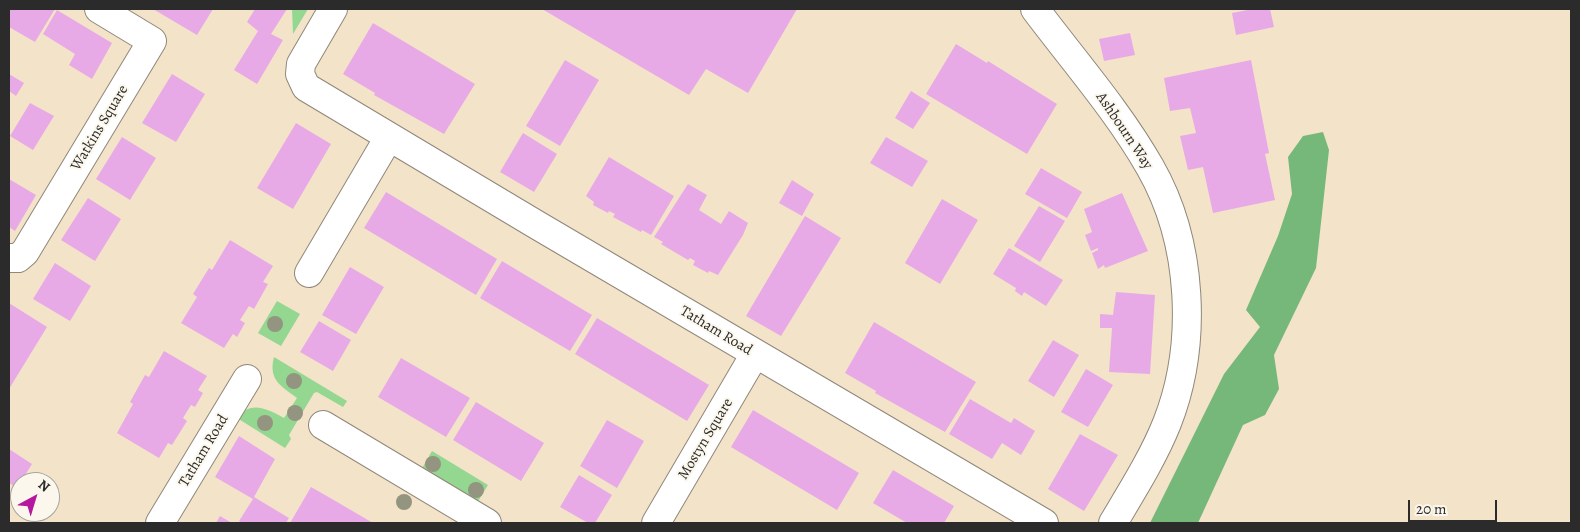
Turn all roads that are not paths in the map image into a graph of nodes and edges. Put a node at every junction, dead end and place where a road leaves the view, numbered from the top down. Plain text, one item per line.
1 (99, 9) edge
2 (333, 9) edge
3 (1035, 9) edge
4 (390, 137) junction
5 (9, 258) edge
6 (309, 273) dead end
7 (756, 354) junction
8 (247, 379) dead end
9 (322, 425) dead end
10 (160, 523) edge
11 (487, 523) edge
12 (656, 523) edge
13 (1044, 523) edge
14 (1114, 523) edge

1 - 5 street, Watkins Square
2 - 4 street, Tatham Road
3 - 14 street, Ashbourn Way
4 - 6 street
4 - 7 street, Tatham Road
7 - 12 street, Mostyn Square
7 - 13 street, Tatham Road
8 - 10 street, Tatham Road
9 - 11 street

